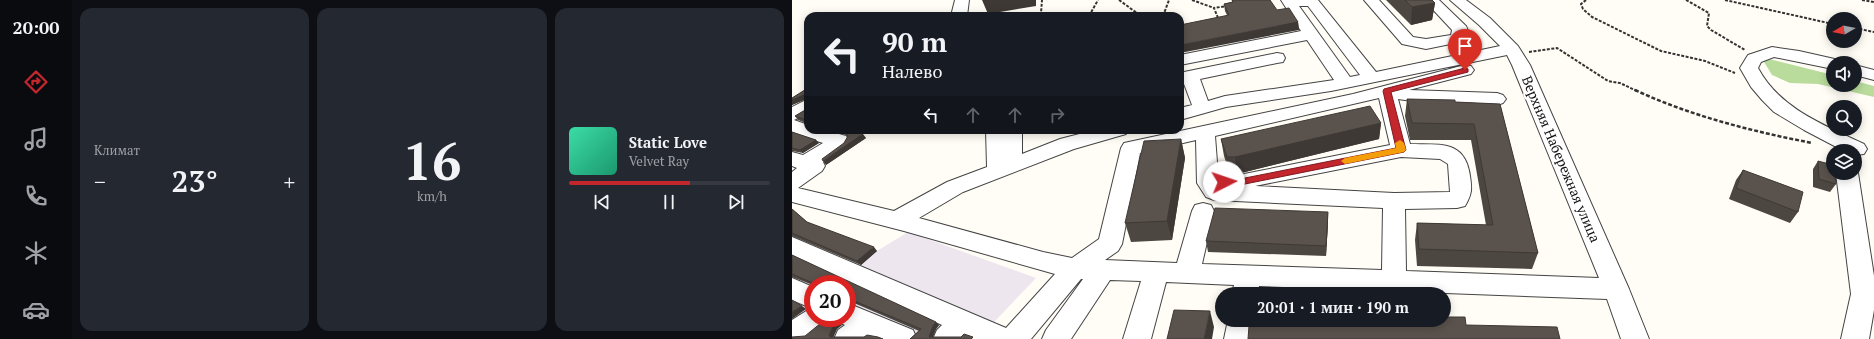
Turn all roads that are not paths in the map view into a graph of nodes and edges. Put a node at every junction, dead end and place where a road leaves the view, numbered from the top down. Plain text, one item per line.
1 (962, 0) edge
2 (1371, 0) edge
3 (1416, 0) edge
4 (1458, 0) edge
5 (1435, 4) edge
6 (960, 12) edge
7 (1307, 38) junction
8 (1513, 51) junction
9 (1277, 58) dead end
10 (1826, 62) edge
11 (1184, 67) edge
12 (1465, 70) dead end
13 (1862, 71) edge
14 (1874, 74) edge
15 (1371, 77) junction
16 (1338, 84) junction
17 (1387, 91) junction
18 (1497, 99) dead end
19 (804, 107) edge
20 (1202, 108) junction
21 (1184, 113) edge
22 (792, 115) edge
23 (792, 126) edge
24 (804, 130) edge
25 (1205, 131) junction
26 (817, 134) edge
27 (997, 134) edge
28 (1011, 134) edge
29 (1104, 134) edge
30 (1847, 144) edge
31 (1401, 150) junction
32 (799, 161) edge
33 (1005, 167) junction
34 (1848, 180) edge
35 (792, 182) edge
36 (1208, 183) junction
37 (792, 194) edge
38 (1394, 201) junction
39 (1203, 211) dead end
40 (896, 220) junction
41 (792, 246) edge
42 (1075, 268) junction
43 (1103, 270) junction
44 (1156, 272) junction
45 (1187, 273) junction
46 (1394, 280) junction
47 (1246, 285) edge
48 (1616, 289) junction
49 (856, 326) edge
50 (804, 327) edge
51 (1240, 327) edge
52 (955, 331) edge
53 (792, 336) edge
54 (903, 339) edge
55 (1001, 339) edge
56 (1014, 339) edge
57 (1056, 339) edge
58 (1137, 339) edge
59 (1238, 339) edge
60 (1635, 339) edge
61 (1855, 339) edge

1 - 6 street
2 - 5 street
3 - 5 street
4 - 8 street, Верхняя Набережная улица
7 - 11 street
7 - 15 street
7 - 16 street
8 - 15 street
8 - 48 street, Верхняя Набережная улица
9 - 11 street
10 - 30 street
11 - 20 street
12 - 17 street
13 - 14 street
15 - 16 street
16 - 20 street
17 - 18 street
17 - 25 street
17 - 31 street
19 - 22 street
20 - 21 street
23 - 24 street
25 - 36 street
25 - 42 street
26 - 32 street
27 - 33 street
28 - 33 street
29 - 33 street
31 - 36 street
31 - 38 street
32 - 35 street
33 - 40 street
34 - 61 street
36 - 38 street
37 - 40 street
38 - 46 street
39 - 45 street
40 - 42 street
41 - 52 street
42 - 43 street
42 - 56 street
43 - 44 street
43 - 57 street
44 - 45 street
44 - 58 street
45 - 47 street
46 - 47 street
46 - 48 street
48 - 60 street, Верхняя Набережная улица
49 - 54 street
50 - 53 street
51 - 59 street
52 - 55 street

